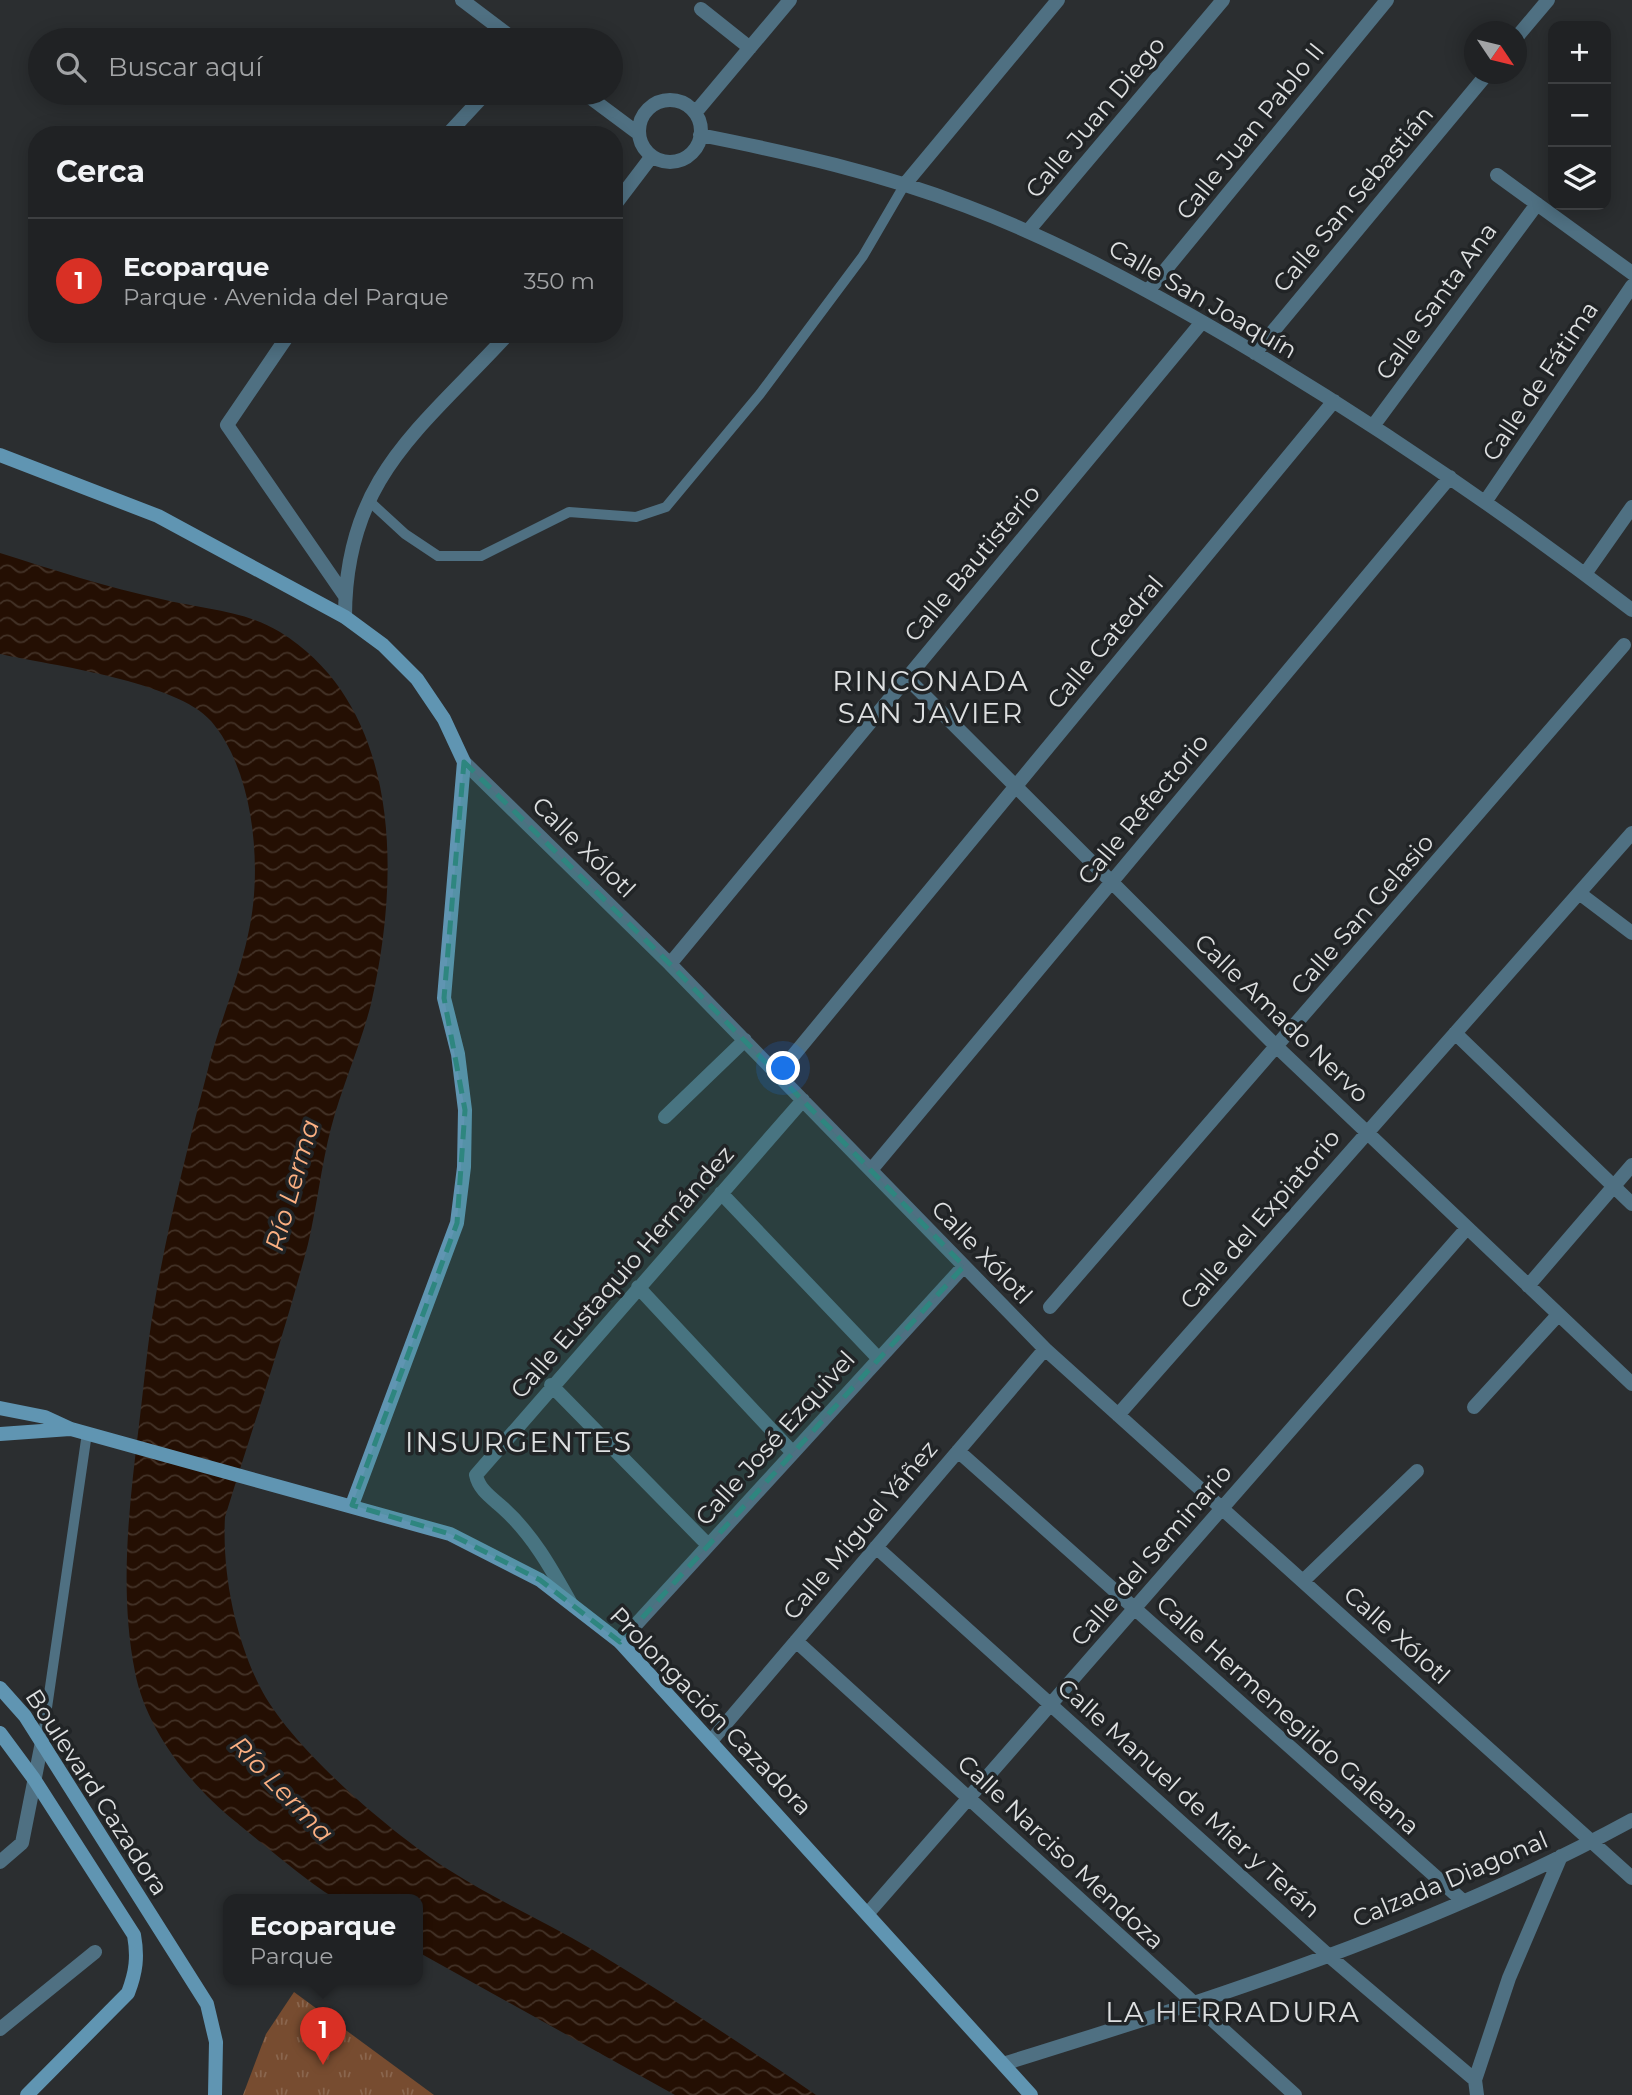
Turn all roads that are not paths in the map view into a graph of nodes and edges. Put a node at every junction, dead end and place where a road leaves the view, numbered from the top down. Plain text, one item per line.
1 (462, 0) edge
2 (790, 0) edge
3 (1058, 0) edge
4 (1223, 0) edge
5 (1387, 0) edge
6 (1548, 0) edge
7 (701, 9) dead end
8 (1527, 26) edge
9 (499, 28) edge
10 (750, 48) junction
11 (1479, 84) edge
12 (475, 105) edge
13 (600, 105) edge
14 (695, 113) junction
15 (455, 126) edge
16 (639, 134) junction
17 (700, 135) junction
18 (652, 156) junction
19 (1497, 175) dead end
20 (905, 184) junction
21 (623, 194) edge
22 (1536, 204) junction
23 (1028, 231) junction
24 (1632, 273) edge
25 (1632, 286) edge
26 (1148, 292) junction
27 (1202, 322) junction
28 (283, 343) edge
29 (499, 343) edge
30 (1255, 353) junction
31 (1334, 401) junction
32 (1373, 426) junction
33 (0, 455) edge
34 (1450, 477) junction
35 (368, 500) junction
36 (1485, 502) junction
37 (1632, 507) edge
38 (1585, 574) junction
39 (345, 596) junction
40 (1632, 610) edge
41 (345, 617) junction
42 (1625, 645) dead end
43 (907, 678) junction
44 (464, 762) junction
45 (1016, 786) junction
46 (1632, 833) edge
47 (1112, 882) junction
48 (1579, 893) junction
49 (1632, 933) edge
50 (670, 964) junction
51 (1455, 1033) junction
52 (745, 1040) junction
53 (1277, 1047) junction
54 (778, 1074) junction
55 (803, 1100) junction
56 (666, 1117) dead end
57 (1367, 1133) junction
58 (1632, 1165) edge
59 (871, 1170) junction
60 (1614, 1186) junction
61 (721, 1193) junction
62 (1632, 1204) edge
63 (1467, 1228) junction
64 (964, 1266) junction
65 (1528, 1286) junction
66 (638, 1287) junction
67 (1050, 1307) dead end
68 (1558, 1315) junction
69 (1045, 1349) junction
70 (879, 1359) junction
71 (1632, 1384) edge
72 (551, 1385) junction
73 (1474, 1407) dead end
74 (0, 1408) edge
75 (1118, 1415) junction
76 (71, 1429) junction
77 (0, 1434) edge
78 (94, 1435) junction
79 (958, 1451) junction
80 (793, 1453) junction
81 (1417, 1471) dead end
82 (352, 1505) junction
83 (1222, 1508) junction
84 (708, 1545) junction
85 (876, 1547) junction
86 (1303, 1581) junction
87 (570, 1602) junction
88 (1135, 1608) junction
89 (796, 1641) junction
90 (620, 1642) junction
91 (0, 1688) edge
92 (1051, 1704) junction
93 (0, 1733) edge
94 (710, 1741) junction
95 (42, 1742) junction
96 (34, 1779) junction
97 (969, 1798) junction
98 (1632, 1820) edge
99 (1592, 1842) junction
100 (1562, 1856) junction
101 (0, 1862) edge
102 (1632, 1878) edge
103 (1463, 1901) junction
104 (869, 1912) junction
105 (95, 1952) dead end
106 (1329, 1955) junction
107 (1194, 2005) junction
108 (0, 2029) edge
109 (1003, 2064) junction
110 (1475, 2080) junction
111 (27, 2095) edge
112 (215, 2095) edge
113 (1031, 2095) edge
114 (1295, 2095) edge
115 (1477, 2095) edge

1 - 9 street
2 - 10 street
3 - 20 street
4 - 23 street, Calle Juan Diego
5 - 26 street, Calle Juan Pablo II
6 - 8 street
7 - 10 street
10 - 14 street
11 - 30 street, Calle San Sebastián
12 - 15 street
13 - 16 street
14 - 16 street
14 - 17 street
16 - 18 street
17 - 18 street
17 - 20 street, Calle San Joaquín
18 - 21 street
19 - 22 street
20 - 23 street, Calle San Joaquín
20 - 35 lane
22 - 24 street
22 - 32 street, Calle Santa Ana
23 - 26 street, Calle San Joaquín
25 - 36 street, Calle de Fátima
26 - 27 street, Calle San Joaquín
27 - 30 street, Calle San Joaquín
27 - 43 street, Calle Bautisterio
28 - 39 street
29 - 35 street
30 - 31 street, Calle San Joaquín
31 - 32 street, Calle San Joaquín
31 - 45 street, Calle Catedral
32 - 34 street, Calle San Joaquín
33 - 41 street, Calle Xólotl
34 - 36 street, Calle San Joaquín
34 - 47 street, Calle Refectorio
35 - 39 street
36 - 38 street, Calle San Joaquín
37 - 38 street
38 - 40 street, Calle San Joaquín
39 - 41 street
41 - 44 street, Calle Xólotl
42 - 53 street, Calle San Gelasio
43 - 45 street, Calle Amado Nervo
43 - 50 street, Calle Bautisterio
44 - 50 street, Calle Xólotl
44 - 82 street
45 - 47 street, Calle Amado Nervo
45 - 54 street, Calle Catedral
46 - 48 street, Calle del Expiatorio
47 - 53 street, Calle Amado Nervo
47 - 59 street, Calle Refectorio
48 - 49 street
48 - 51 street, Calle del Expiatorio
50 - 52 street, Calle Xólotl
51 - 57 street, Calle del Expiatorio
51 - 60 street
52 - 54 street, Calle Xólotl
52 - 56 street
53 - 57 street, Calle Amado Nervo
53 - 67 street, Calle San Gelasio
54 - 55 street, Calle Xólotl
55 - 59 street, Calle Xólotl
55 - 61 street, Calle Eustaquio Hernández
57 - 63 street, Calle Amado Nervo
57 - 75 street, Calle del Expiatorio
58 - 60 street
59 - 64 street, Calle Xólotl
60 - 62 street
60 - 65 street
61 - 66 street, Calle Eustaquio Hernández
61 - 70 street
63 - 65 street, Calle Amado Nervo
63 - 83 street, Calle del Seminario
64 - 69 street, Calle Xólotl
64 - 70 street, Calle José Ezquivel
65 - 68 street, Calle Amado Nervo
66 - 72 street, Calle Eustaquio Hernández
66 - 80 street
68 - 71 street, Calle Amado Nervo
68 - 73 street
69 - 75 street, Calle Xólotl
69 - 79 street, Calle Miguel Yáñez
70 - 80 street, Calle José Ezquivel
72 - 84 street
72 - 87 street, Calle Eustaquio Hernández
74 - 76 street
75 - 83 street, Calle Xólotl
76 - 77 street
76 - 78 street, Prolongación Cazadora
78 - 82 street, Prolongación Cazadora
78 - 95 lane
79 - 85 street, Calle Miguel Yáñez
79 - 88 street, Calle Hermenegildo Galeana
80 - 84 street, Calle José Ezquivel
81 - 86 street
82 - 87 street, Prolongación Cazadora
83 - 86 street, Calle Xólotl
83 - 88 street, Calle del Seminario
84 - 90 street, Calle José Ezquivel
85 - 89 street, Calle Miguel Yáñez
85 - 92 street, Calle Manuel de Mier y Terán
86 - 99 street, Calle Xólotl
87 - 90 street, Prolongación Cazadora
88 - 92 street, Calle del Seminario
88 - 103 street, Calle Hermenegildo Galeana
89 - 94 street, Calle Miguel Yáñez
89 - 97 street, Calle Narciso Mendoza
90 - 94 street, Prolongación Cazadora
91 - 95 street, Boulevard Cazadora
92 - 97 street, Calle del Seminario
92 - 106 street, Calle Manuel de Mier y Terán
93 - 96 street, Boulevard Cazadora
94 - 104 street, Prolongación Cazadora
95 - 96 street
95 - 112 street, Boulevard Cazadora
96 - 101 street
96 - 111 street, Boulevard Cazadora
97 - 104 street, Calle del Seminario
97 - 107 street, Calle Narciso Mendoza
98 - 99 street, Calzada Diagonal
99 - 100 street, Calzada Diagonal
99 - 102 street, Calle Xólotl
100 - 103 street, Calzada Diagonal
100 - 110 street
103 - 106 street, Calzada Diagonal
104 - 109 street, Prolongación Cazadora
105 - 108 street
106 - 107 street, Calzada Diagonal
106 - 110 street, Calle Manuel de Mier y Terán
107 - 109 street, Calzada Diagonal
107 - 114 street, Calle Narciso Mendoza
109 - 113 street, Prolongación Cazadora
110 - 115 street

